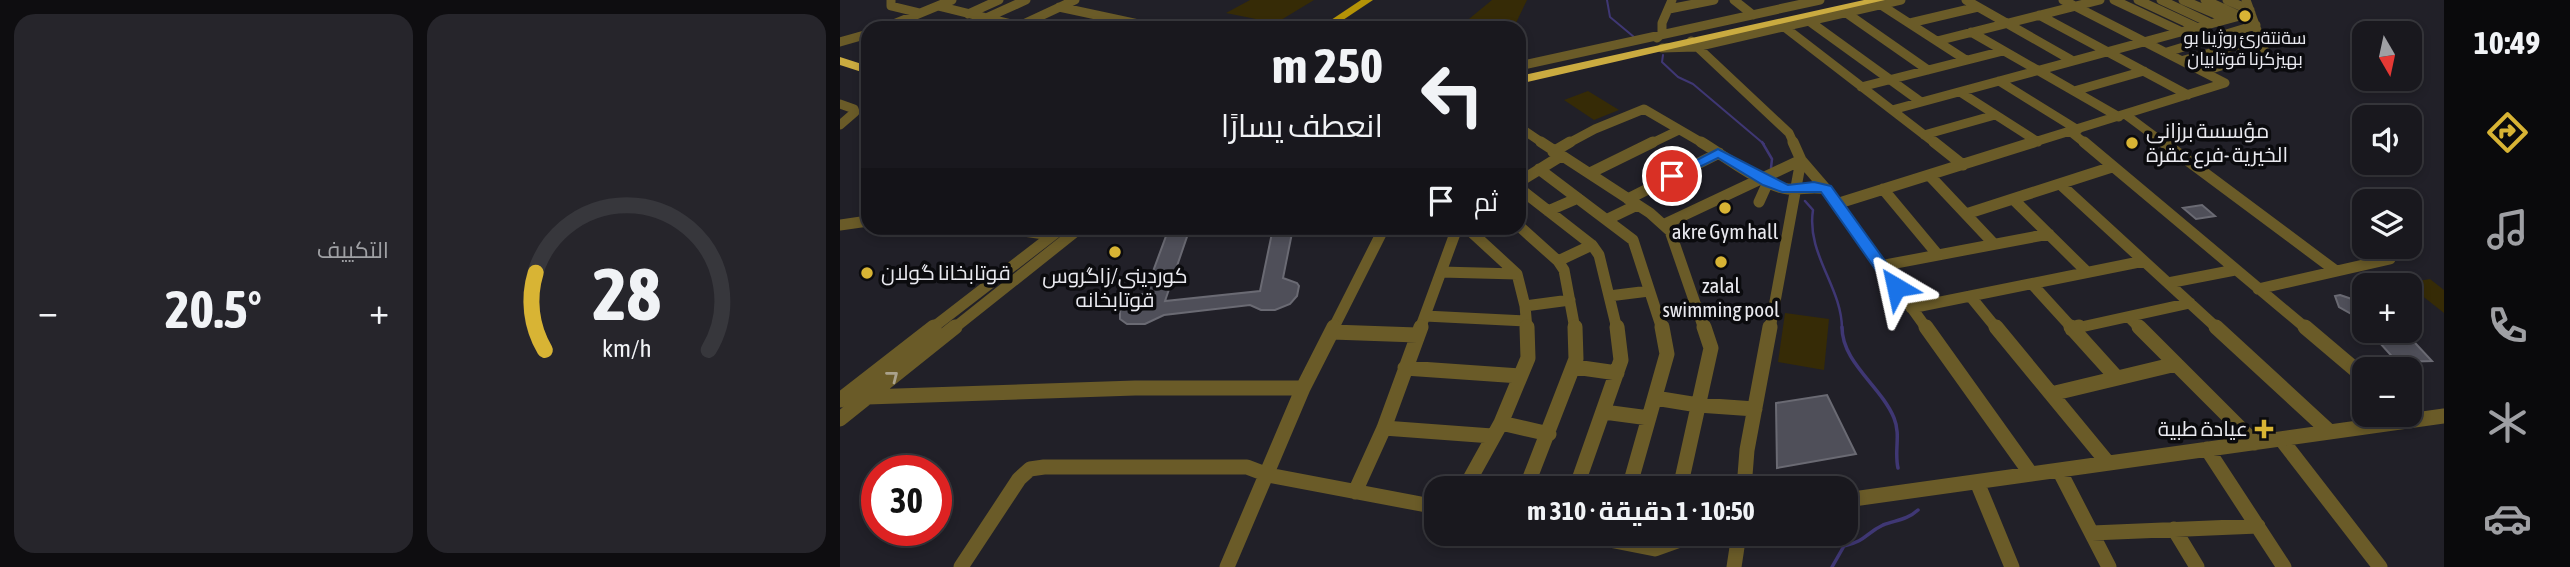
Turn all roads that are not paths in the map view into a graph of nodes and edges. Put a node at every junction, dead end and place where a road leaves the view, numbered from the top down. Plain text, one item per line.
1 (891, 0) edge
2 (951, 0) edge
3 (999, 0) edge
4 (1026, 0) edge
5 (1075, 0) edge
6 (1368, 0) edge
7 (1383, 0) edge
8 (1714, 0) edge
9 (1734, 0) edge
10 (1901, 0) edge
11 (1966, 0) edge
12 (2063, 0) edge
13 (2100, 0) edge
14 (2113, 0) edge
15 (2138, 0) edge
16 (2161, 0) edge
17 (2183, 0) edge
18 (2206, 0) edge
19 (2227, 0) edge
20 (2246, 0) edge
21 (1880, 2) edge
22 (1671, 4) edge
23 (937, 6) junction
24 (1847, 6) edge
25 (2075, 6) junction
26 (1059, 7) junction
27 (1808, 7) edge
28 (1978, 7) junction
29 (2251, 11) junction
30 (920, 13) junction
31 (968, 14) junction
32 (1753, 15) junction
33 (2039, 15) junction
34 (2238, 15) junction
35 (986, 18) junction
36 (2225, 18) junction
37 (901, 21) edge
38 (996, 21) edge
39 (1030, 21) edge
40 (1124, 21) edge
41 (1335, 21) edge
42 (1351, 21) edge
43 (1910, 23) junction
44 (2006, 23) junction
45 (2210, 23) junction
46 (2256, 24) junction
47 (1783, 26) junction
48 (2196, 27) junction
49 (2180, 31) junction
50 (1971, 32) junction
51 (840, 36) edge
52 (861, 37) edge
53 (2262, 39) junction
54 (1662, 40) junction
55 (1835, 40) junction
56 (851, 41) junction
57 (1937, 41) junction
58 (2144, 41) junction
59 (840, 42) edge
60 (1693, 44) junction
61 (1808, 46) junction
62 (2003, 51) junction
63 (2107, 51) junction
64 (840, 52) edge
65 (2166, 52) junction
66 (861, 56) edge
67 (1861, 59) junction
68 (1966, 60) junction
69 (2184, 60) junction
70 (840, 61) edge
71 (2073, 61) junction
72 (1526, 65) edge
73 (1834, 66) junction
74 (861, 68) edge
75 (1526, 70) edge
76 (1928, 70) junction
77 (2038, 71) junction
78 (2144, 71) junction
79 (2205, 71) junction
80 (1526, 78) edge
81 (1889, 79) junction
82 (1999, 81) junction
83 (1861, 87) junction
84 (2074, 91) junction
85 (1960, 92) junction
86 (2189, 95) junction
87 (1921, 102) junction
88 (840, 104) edge
89 (1892, 110) junction
90 (1995, 115) junction
91 (2122, 116) junction
92 (840, 125) edge
93 (1679, 130) junction
94 (2074, 131) junction
95 (1526, 132) edge
96 (1924, 135) junction
97 (2038, 142) junction
98 (1718, 153) junction
99 (1557, 154) junction
100 (1801, 160) junction
101 (1963, 165) junction
102 (2112, 167) junction
103 (1539, 169) junction
104 (1590, 173) junction
105 (1929, 175) junction
106 (1526, 178) edge
107 (1764, 179) junction
108 (2060, 184) junction
109 (1526, 187) edge
110 (1826, 189) junction
111 (1883, 189) junction
112 (1796, 190) junction
113 (1578, 198) junction
114 (2013, 199) junction
115 (1759, 201) dead end
116 (1633, 202) junction
117 (1836, 204) junction
118 (1548, 211) junction
119 (1966, 214) junction
120 (1608, 219) junction
121 (861, 222) edge
122 (1665, 224) junction
123 (840, 225) edge
124 (1526, 232) edge
125 (2049, 234) junction
126 (1051, 235) edge
127 (1071, 235) edge
128 (1380, 235) edge
129 (1454, 235) edge
130 (1475, 235) edge
131 (1994, 244) junction
132 (1592, 245) junction
133 (1938, 255) junction
134 (2390, 259) dead end
135 (1558, 261) junction
136 (2144, 261) junction
137 (1880, 266) junction
138 (2235, 270) junction
139 (2336, 271) junction
140 (1441, 272) junction
141 (2087, 272) junction
142 (1517, 274) junction
143 (2168, 283) junction
144 (2032, 284) junction
145 (2258, 289) junction
146 (1649, 291) junction
147 (1609, 296) junction
148 (1970, 296) junction
149 (1570, 300) junction
150 (2190, 303) junction
151 (1911, 308) junction
152 (950, 314) junction
153 (1525, 314) junction
154 (1425, 316) junction
155 (2129, 317) junction
156 (966, 318) junction
157 (2072, 329) junction
158 (1332, 331) junction
159 (1417, 335) junction
160 (2176, 364) junction
161 (1575, 367) junction
162 (2352, 367) edge
163 (1405, 368) junction
164 (1617, 373) junction
165 (1520, 376) junction
166 (2117, 378) junction
167 (1303, 388) junction
168 (2051, 394) junction
169 (867, 397) junction
170 (1655, 398) junction
171 (840, 400) edge
172 (1698, 405) junction
173 (1755, 409) junction
174 (1604, 412) junction
175 (1649, 418) junction
176 (840, 419) edge
177 (2422, 419) edge
178 (2440, 421) edge
179 (2360, 427) edge
180 (1384, 428) junction
181 (1496, 429) junction
182 (2330, 432) junction
183 (1549, 434) junction
184 (2281, 439) junction
185 (2255, 443) junction
186 (2207, 449) junction
187 (2108, 463) junction
188 (2059, 470) junction
189 (2031, 474) junction
190 (1268, 475) junction
191 (1471, 476) edge
192 (1531, 476) edge
193 (1580, 476) edge
194 (1632, 476) edge
195 (1683, 476) edge
196 (1746, 476) edge
197 (1977, 482) junction
198 (1355, 492) junction
199 (1858, 498) edge
200 (1424, 505) edge
201 (2258, 526) junction
202 (2174, 529) junction
203 (2092, 533) junction
204 (1738, 546) edge
205 (1736, 566) edge
206 (961, 567) edge
207 (1227, 567) edge
208 (2012, 567) edge
209 (2109, 567) edge
210 (2197, 567) edge
211 (2284, 567) edge
212 (2380, 567) edge

1 - 30 street
2 - 23 street
3 - 31 street
4 - 35 street
5 - 26 street
6 - 41 main road
7 - 42 main road
8 - 22 street
9 - 32 street
10 - 21 street
11 - 28 street
12 - 25 street
13 - 25 street
14 - 49 street
15 - 48 street
16 - 45 street
17 - 36 street
18 - 34 street
19 - 29 street
20 - 29 street
21 - 24 street
21 - 43 street
21 - 60 highway
22 - 54 street
23 - 30 street
23 - 31 street
24 - 27 highway
24 - 76 street
25 - 33 street
25 - 58 street
26 - 39 street
26 - 40 street
27 - 32 street
27 - 47 street
27 - 54 highway
27 - 55 street
28 - 43 street
28 - 44 street
29 - 34 street
29 - 46 street
30 - 37 street
31 - 35 street
32 - 54 street
33 - 44 street
33 - 63 street
34 - 36 street
35 - 38 street
36 - 45 street
43 - 57 street
44 - 50 street
44 - 71 street
45 - 48 street
46 - 53 street
46 - 65 street
47 - 60 street
47 - 61 street
48 - 49 street
49 - 58 street
50 - 57 street
50 - 62 street
51 - 56 street
52 - 56 street
53 - 69 street
53 - 79 street
54 - 60 highway
54 - 72 street
54 - 75 highway
54 - 80 highway
55 - 61 street
55 - 67 street
56 - 59 street
56 - 64 street
57 - 68 street
58 - 63 street
58 - 65 street
60 - 100 street
61 - 73 street
62 - 68 street
62 - 77 street
63 - 71 street
63 - 78 street
64 - 66 highway
65 - 69 street
67 - 73 street
67 - 81 street
68 - 76 street
69 - 79 street
70 - 74 highway
71 - 77 street
73 - 83 street
76 - 81 street
77 - 82 street
77 - 84 street
78 - 84 street
78 - 86 street
79 - 86 street
81 - 83 street
81 - 87 street
82 - 85 street
82 - 94 street
83 - 89 street
84 - 91 street
85 - 87 street
85 - 90 street
86 - 91 street
87 - 89 street
88 - 92 street
89 - 96 street
90 - 96 street
90 - 97 street
91 - 94 street
91 - 139 street
93 - 98 street
93 - 99 street
93 - 104 street
94 - 97 street
94 - 102 street
95 - 99 street
96 - 101 street
97 - 101 street
98 - 107 street
98 - 116 street
99 - 103 street
99 - 104 street
100 - 107 street
100 - 110 street
100 - 112 street
101 - 105 street
102 - 108 street
102 - 138 street
103 - 106 street
103 - 113 street
104 - 116 street
105 - 111 street
105 - 119 street
107 - 112 street
107 - 115 street
107 - 122 street
108 - 114 street
108 - 136 street
109 - 118 street
110 - 112 street
110 - 117 street
111 - 117 street
111 - 133 street
112 - 173 street
113 - 118 street
113 - 120 street
114 - 119 street
114 - 125 street
116 - 120 street
116 - 122 street
117 - 137 street
118 - 132 street
119 - 131 street
120 - 146 street
121 - 123 street
122 - 172 street
124 - 135 street
125 - 131 street
125 - 141 street
126 - 152 street
127 - 156 street
128 - 158 street
129 - 140 street
130 - 142 street
131 - 133 street
132 - 135 street
132 - 147 street
133 - 137 street
134 - 139 street
135 - 149 street
136 - 141 street
136 - 143 street
137 - 151 street
138 - 143 street
138 - 145 street
139 - 145 street
140 - 142 street
140 - 154 street
141 - 144 street
142 - 153 street
143 - 150 street
144 - 148 street
144 - 157 street
145 - 162 street
146 - 147 street
146 - 170 street
147 - 164 street
148 - 151 street
148 - 168 street
149 - 153 street
149 - 161 street
150 - 155 street
150 - 182 street
151 - 189 street
152 - 156 street
152 - 171 street
153 - 154 street
153 - 165 street
154 - 159 street
155 - 157 street
155 - 160 street
169 -> 156 street
157 - 166 street
158 - 159 street
158 - 167 street
159 - 163 street
160 - 166 street
160 - 185 street
161 - 164 street
161 - 183 street
163 - 165 street
163 - 180 street
164 - 174 street
165 - 181 street
166 - 168 street
167 - 169 street
167 - 190 street
168 - 187 street
169 - 176 street
170 - 172 street
170 - 175 street
172 - 173 street
172 - 195 street
173 - 196 street
174 - 175 street
174 - 193 street
175 - 194 street
177 - 178 street
179 - 182 street
180 - 181 street
180 - 198 street
181 - 183 street
181 - 191 street
182 - 184 street
183 - 192 street
184 - 185 street
184 - 212 street
185 - 186 street
186 - 187 street
186 - 201 street
187 - 188 street
188 - 189 street
188 - 203 street
189 - 197 street
190 - 198 street
190 - 206 street
190 - 207 street
197 - 199 street
197 - 208 street
198 - 200 street
201 - 202 street
201 - 211 street
202 - 203 street
202 - 210 street
203 - 209 street
204 - 205 street

